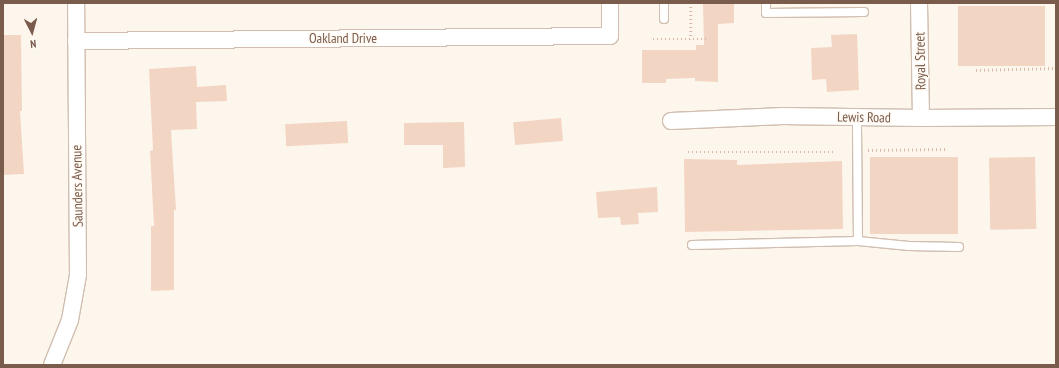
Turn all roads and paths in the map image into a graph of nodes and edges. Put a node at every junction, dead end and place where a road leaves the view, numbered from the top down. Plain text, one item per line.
1 (76, 3) edge
2 (610, 3) edge
3 (664, 3) edge
4 (691, 3) edge
5 (766, 3) edge
6 (919, 3) edge
7 (864, 12) dead end
8 (664, 19) dead end
9 (653, 39) dead end
10 (691, 39) junction
11 (706, 39) dead end
12 (76, 41) junction
13 (1056, 68) edge
14 (976, 70) dead end
15 (857, 117) junction
16 (1056, 117) edge
17 (921, 118) junction
18 (671, 120) dead end
19 (948, 149) dead end
20 (864, 150) dead end
21 (688, 152) dead end
22 (833, 152) dead end
23 (858, 241) junction
24 (692, 245) dead end
25 (959, 247) dead end
26 (52, 365) edge

1 - 12 street, Saunders Avenue
2 - 12 street, Oakland Drive
3 - 8 lane
4 - 10 path
5 - 7 lane
6 - 17 street, Royal Street
9 - 10 path
10 - 11 path
12 - 26 street, Saunders Avenue
13 - 14 path
15 - 17 street, Lewis Road
15 - 18 street, Lewis Road
15 - 23 lane
16 - 17 street, Lewis Road
19 - 20 path
21 - 22 path
23 - 24 lane
23 - 25 lane

